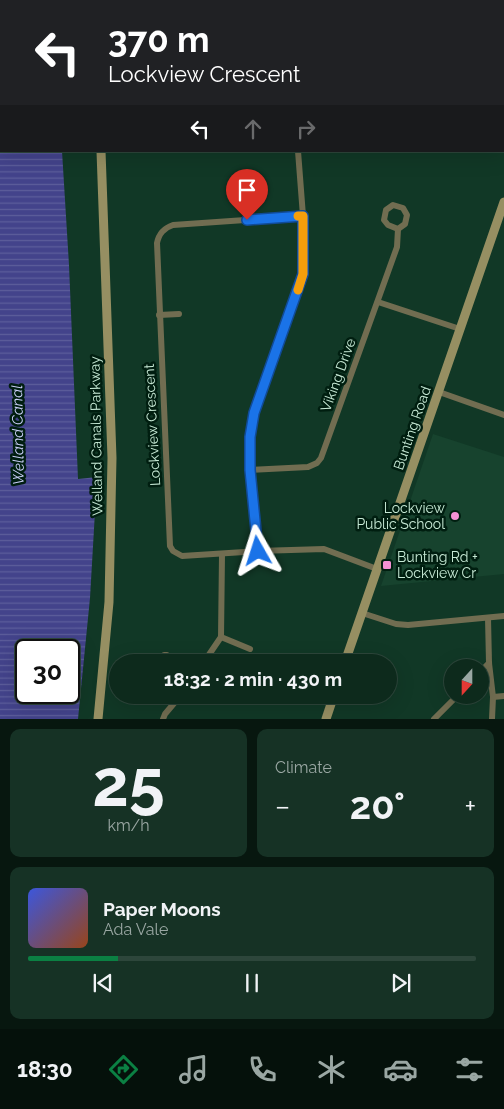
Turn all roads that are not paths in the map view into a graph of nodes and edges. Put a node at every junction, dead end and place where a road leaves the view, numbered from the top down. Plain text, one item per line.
1 (101, 152) edge
2 (298, 152) edge
3 (504, 202) edge
4 (303, 216) junction
5 (398, 229) dead end
6 (378, 302) junction
7 (179, 314) dead end
8 (159, 315) junction
9 (460, 329) junction
10 (438, 392) junction
11 (504, 415) edge
12 (250, 470) junction
13 (258, 551) junction
14 (222, 554) junction
15 (378, 569) junction
16 (362, 613) junction
17 (504, 616) edge
18 (488, 618) junction
19 (221, 637) junction
20 (250, 649) dead end
21 (209, 654) edge
22 (348, 654) edge
23 (489, 659) edge
24 (489, 663) edge
25 (493, 696) junction
26 (504, 696) edge
27 (173, 704) edge
28 (331, 704) edge
29 (449, 704) edge
30 (98, 719) edge
31 (163, 719) edge
32 (326, 719) edge
33 (434, 719) edge
34 (492, 719) edge

1 - 30 main road, Welland Canals Parkway
2 - 4 street
3 - 9 main road, Bunting Road
4 - 8 street, Lockview Crescent
4 - 12 street
5 - 6 street, Viking Drive
6 - 9 street
6 - 12 street, Viking Drive
7 - 8 street
8 - 14 street, Lockview Crescent
9 - 10 main road, Bunting Road
10 - 11 street
10 - 15 main road, Bunting Road
12 - 13 street
13 - 14 street, Lockview Crescent
13 - 15 street, Lockview Crescent
14 - 19 street
15 - 16 main road, Bunting Road
16 - 18 street
16 - 22 main road, Bunting Road
17 - 18 street
18 - 23 street
19 - 20 street
19 - 21 street
24 - 25 street
25 - 26 street
25 - 34 street
27 - 31 street
28 - 32 main road
29 - 33 street

